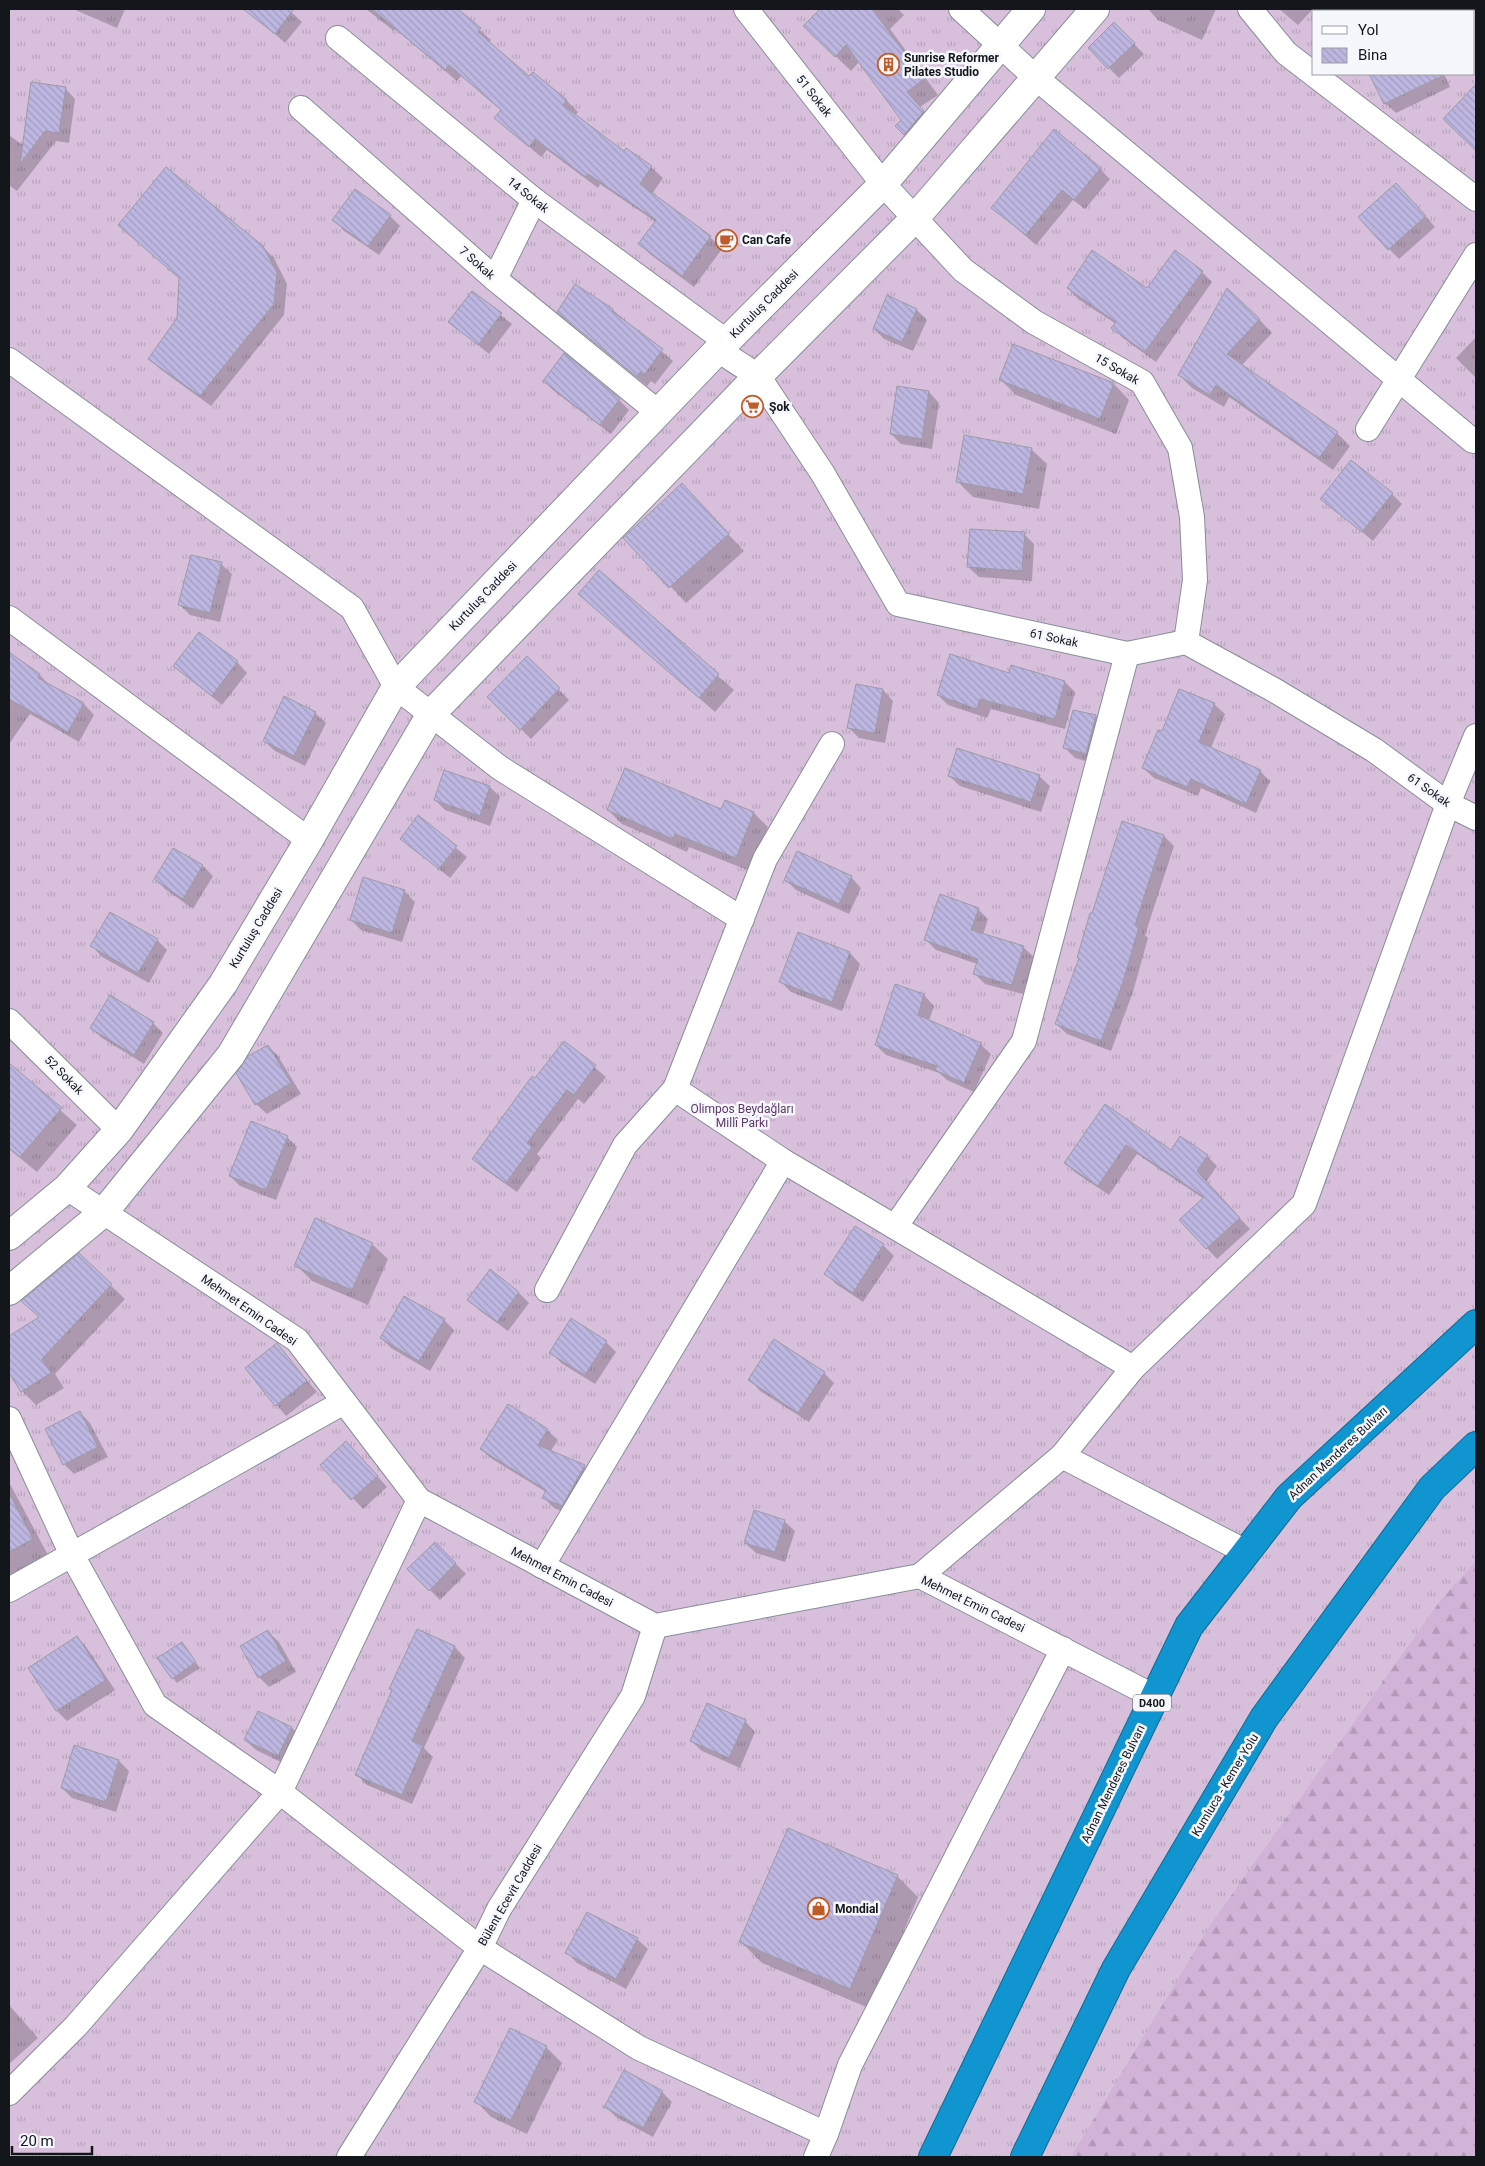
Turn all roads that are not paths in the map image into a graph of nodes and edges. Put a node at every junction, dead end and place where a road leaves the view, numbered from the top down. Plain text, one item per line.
1 (746, 9) edge
2 (962, 9) edge
3 (1031, 9) edge
4 (1095, 9) edge
5 (1250, 9) edge
6 (338, 38) dead end
7 (1001, 45) junction
8 (1312, 73) edge
9 (1315, 75) edge
10 (1036, 78) junction
11 (301, 108) dead end
12 (883, 184) junction
13 (1476, 199) edge
14 (534, 200) junction
15 (915, 218) junction
16 (1476, 255) edge
17 (495, 279) junction
18 (722, 346) junction
19 (9, 360) edge
20 (758, 376) junction
21 (1399, 380) junction
22 (659, 413) junction
23 (1368, 429) dead end
24 (1473, 441) dead end
25 (9, 618) edge
26 (1186, 642) junction
27 (1127, 654) junction
28 (396, 687) junction
29 (431, 714) junction
30 (1476, 736) edge
31 (832, 744) dead end
32 (1448, 804) junction
33 (1476, 818) edge
34 (309, 840) junction
35 (742, 919) junction
36 (9, 1021) edge
37 (675, 1089) junction
38 (119, 1130) junction
39 (783, 1161) junction
40 (67, 1188) junction
41 (104, 1212) junction
42 (895, 1227) junction
43 (9, 1236) edge
44 (547, 1290) dead end
45 (9, 1291) edge
46 (1476, 1324) edge
47 (1133, 1368) junction
48 (344, 1402) junction
49 (9, 1419) edge
50 (1476, 1446) edge
51 (1062, 1456) junction
52 (419, 1500) junction
53 (1246, 1552) junction
54 (72, 1555) junction
55 (542, 1566) junction
56 (920, 1576) junction
57 (9, 1590) edge
58 (655, 1626) junction
59 (1063, 1650) junction
60 (1155, 1697) junction
61 (280, 1792) junction
62 (480, 1948) junction
63 (9, 2093) edge
64 (826, 2134) junction
65 (349, 2157) edge
66 (816, 2157) edge
67 (934, 2157) edge
68 (1025, 2157) edge

1 - 12 street, 51 Sokak
2 - 7 street
3 - 7 street, Kurtuluş Caddesi
4 - 10 street
5 - 8 street
6 - 14 street, 14 Sokak
7 - 10 street
7 - 12 street, Kurtuluş Caddesi
9 - 13 street
10 - 15 street
10 - 21 street
11 - 17 street, 7 Sokak
12 - 15 street, 15 Sokak
12 - 18 street, Kurtuluş Caddesi
14 - 17 street
14 - 18 street, 14 Sokak
15 - 20 street
15 - 26 street, 15 Sokak
16 - 21 street
17 - 22 street, 7 Sokak
18 - 20 street, 61 Sokak
18 - 22 street, Kurtuluş Caddesi
19 - 28 street
20 - 27 street, 61 Sokak
20 - 29 street
21 - 23 street
21 - 24 street
22 - 28 street, Kurtuluş Caddesi
25 - 34 street
26 - 27 street, 61 Sokak
26 - 32 street, 61 Sokak
27 - 42 street
28 - 29 street
28 - 34 street, Kurtuluş Caddesi
29 - 35 street
29 - 41 street
30 - 32 street
31 - 35 street
32 - 33 street, 61 Sokak
32 - 47 street
34 - 38 street, Kurtuluş Caddesi
35 - 37 street
36 - 38 street, 52 Sokak
37 - 39 street
37 - 44 street
38 - 40 street, Kurtuluş Caddesi
39 - 42 street
39 - 55 street
40 - 41 street, Mehmet Emin Cadesi
40 - 43 street, Kurtuluş Caddesi
41 - 45 street
41 - 48 street, Mehmet Emin Cadesi
42 - 47 street
46 - 53 highway, Adnan Menderes Bulvarı / D400
47 - 51 street
48 - 52 street, Mehmet Emin Cadesi
48 - 54 street
49 - 54 street
50 - 68 highway, Kumluca - Kemer Yolu
51 - 53 street
51 - 56 street
52 - 55 street, Mehmet Emin Cadesi
52 - 61 street
53 - 60 highway, Adnan Menderes Bulvarı / D400
54 - 57 street
54 - 61 street
55 - 58 street, Mehmet Emin Cadesi
56 - 58 street, Mehmet Emin Cadesi
56 - 59 street, Mehmet Emin Cadesi
58 - 62 street, Bülent Ecevit Caddesi
59 - 60 street, Mehmet Emin Cadesi
59 - 64 street
60 - 67 highway, Adnan Menderes Bulvarı / D400
61 - 62 street
61 - 63 street
62 - 64 street
62 - 65 street, Bülent Ecevit Caddesi
64 - 66 street

